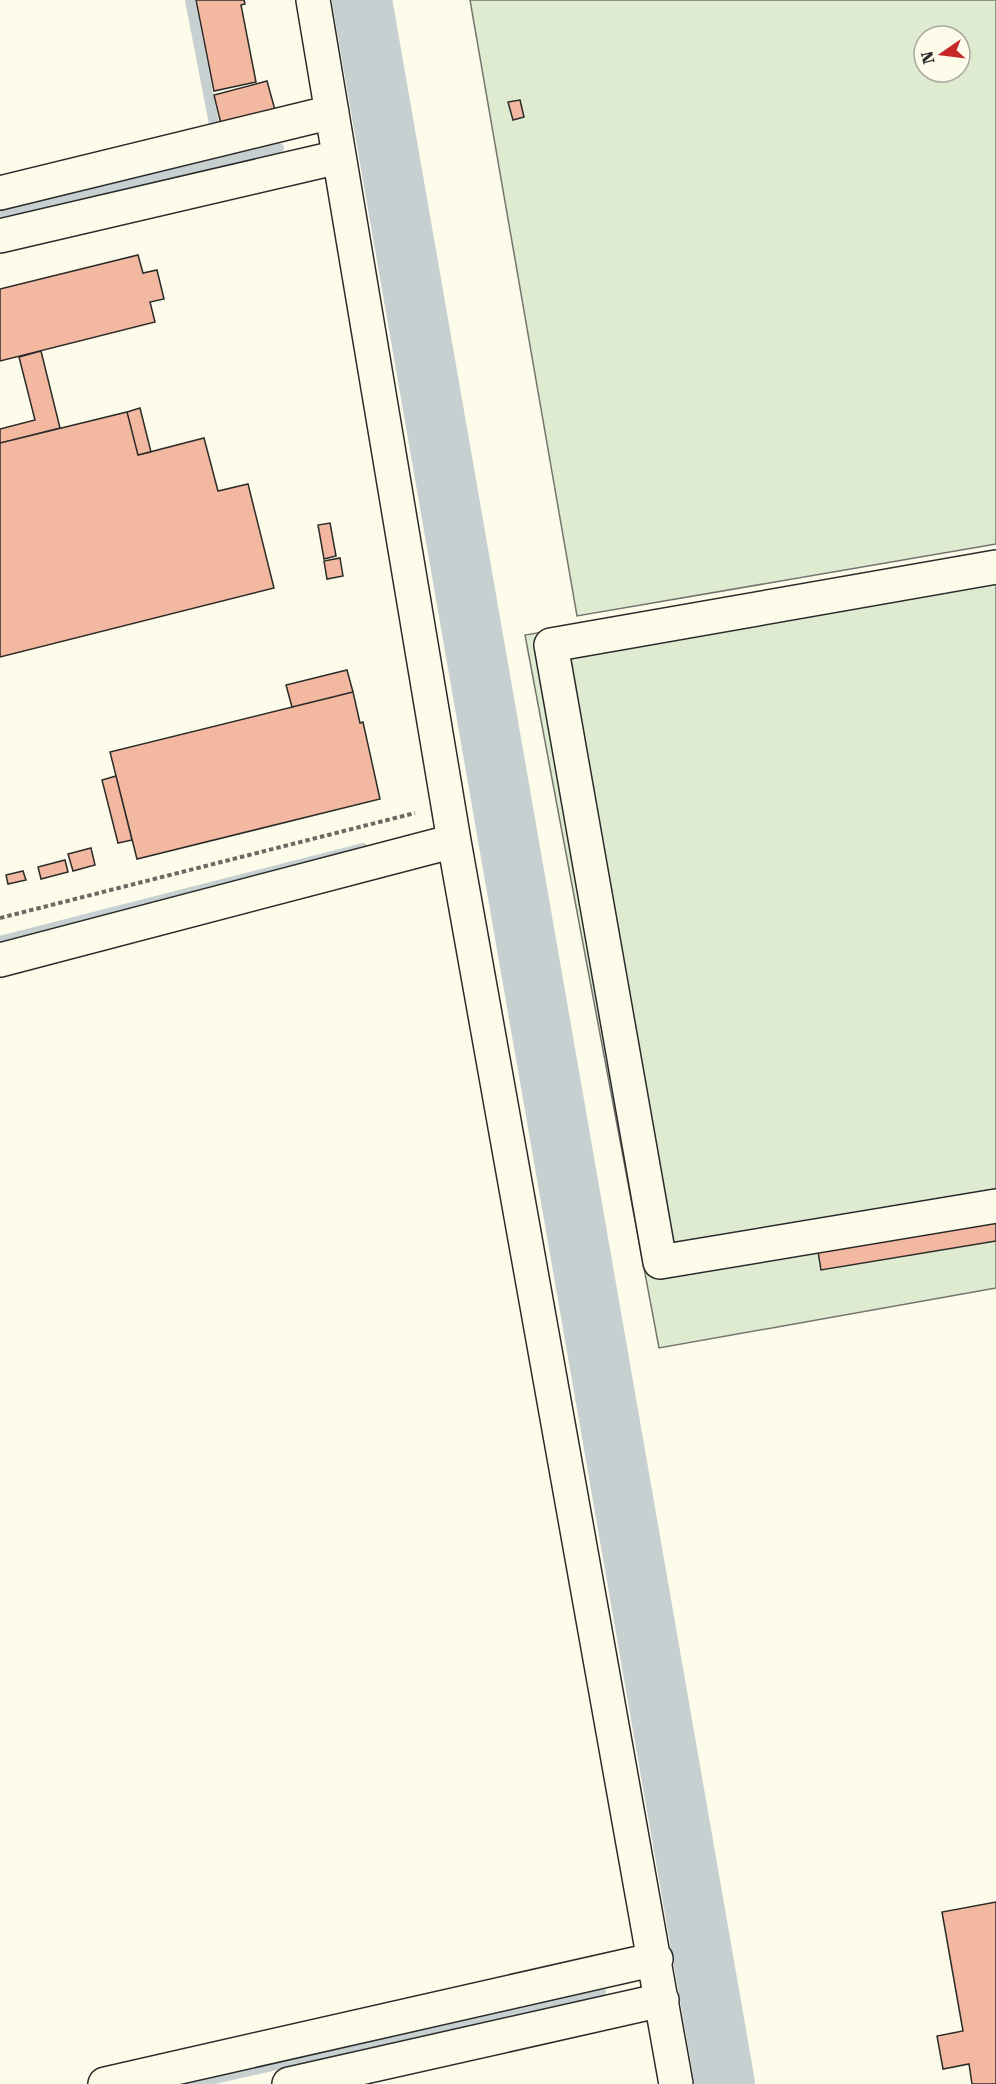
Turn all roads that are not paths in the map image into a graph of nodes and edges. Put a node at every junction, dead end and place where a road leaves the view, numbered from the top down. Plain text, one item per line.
1 (313, 0) edge
2 (332, 112) junction
3 (339, 157) junction
4 (0, 193) edge
5 (0, 236) edge
6 (996, 567) edge
7 (454, 841) junction
8 (0, 960) edge
9 (996, 1206) edge
10 (656, 1959) junction
11 (662, 2000) junction
12 (105, 2084) edge
13 (289, 2084) edge
14 (676, 2084) edge

1 - 2 street
2 - 3 street
2 - 4 street
3 - 5 street
3 - 7 street
6 - 9 street
7 - 8 street
7 - 10 street
10 - 11 street
10 - 12 street
11 - 13 street
11 - 14 street

